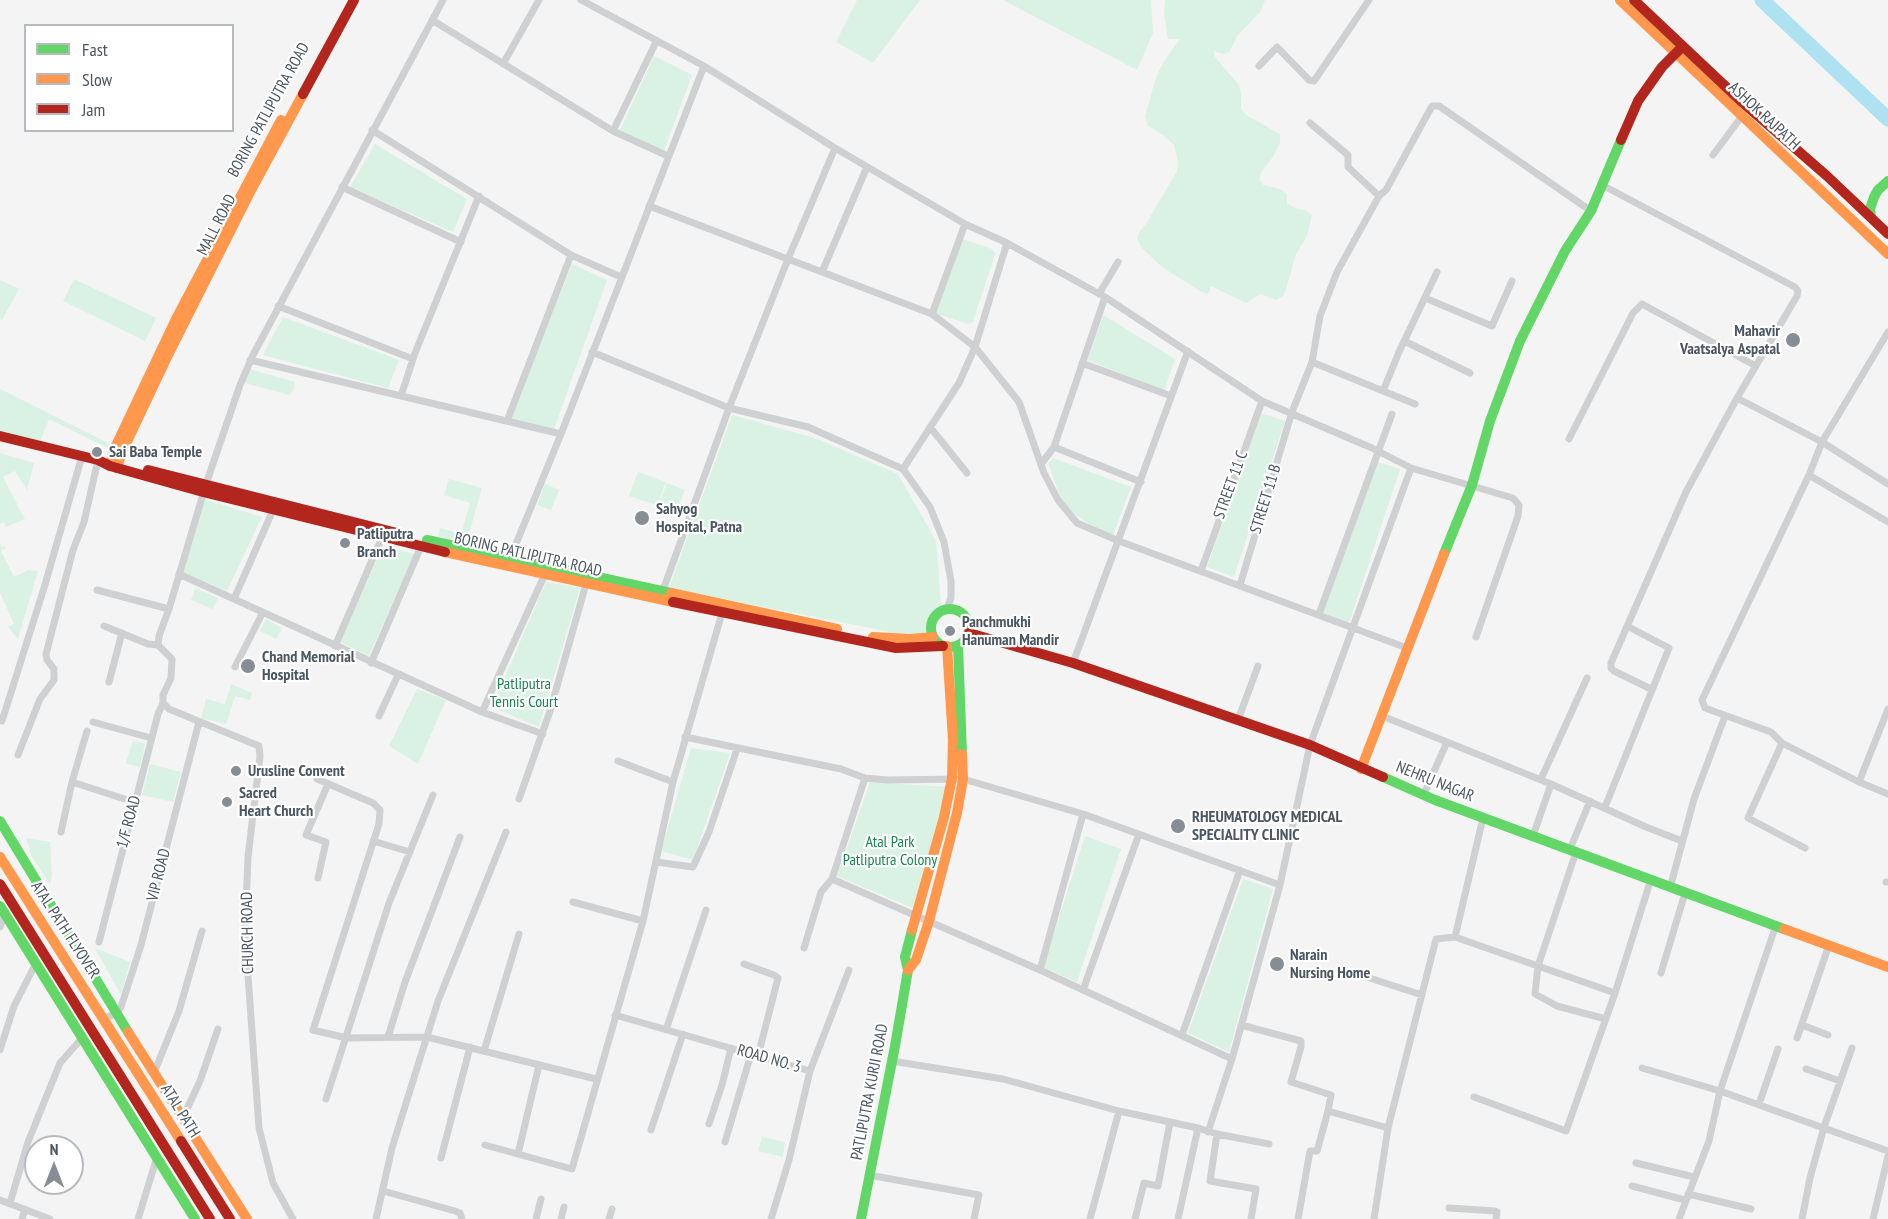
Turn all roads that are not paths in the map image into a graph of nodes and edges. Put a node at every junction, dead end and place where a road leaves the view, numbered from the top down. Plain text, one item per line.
1 (346, 0) edge
2 (354, 0) edge
3 (443, 0) edge
4 (539, 0) edge
5 (580, 0) edge
6 (1369, 0) edge
7 (1620, 0) edge
8 (1634, 0) edge
9 (432, 20) junction
10 (337, 25) junction
11 (656, 42) junction
12 (1679, 49) junction
13 (503, 64) junction
14 (704, 66) junction
15 (1259, 66) dead end
16 (1742, 116) junction
17 (1310, 123) dead end
18 (372, 130) junction
19 (613, 131) junction
20 (835, 148) junction
21 (1713, 155) dead end
22 (668, 156) junction
23 (867, 167) junction
24 (1888, 181) edge
25 (1602, 185) junction
26 (342, 187) junction
27 (1878, 190) junction
28 (1846, 194) junction
29 (479, 196) junction
30 (1378, 196) junction
31 (649, 206) junction
32 (1591, 211) junction
33 (1871, 218) junction
34 (965, 224) junction
35 (1888, 234) edge
36 (461, 242) junction
37 (1007, 243) junction
38 (1888, 254) edge
39 (571, 255) junction
40 (788, 260) junction
41 (1118, 261) dead end
42 (822, 272) junction
43 (1437, 272) dead end
44 (621, 277) junction
45 (1512, 280) dead end
46 (1102, 296) junction
47 (1425, 298) junction
48 (278, 306) junction
49 (932, 314) junction
50 (1888, 332) edge
51 (1404, 341) junction
52 (975, 347) junction
53 (1188, 351) junction
54 (592, 352) junction
55 (413, 359) junction
56 (250, 360) junction
57 (1312, 362) junction
58 (1082, 363) junction
59 (1756, 366) junction
60 (1470, 373) dead end
61 (1383, 391) junction
62 (401, 396) junction
63 (1171, 396) junction
64 (1737, 398) junction
65 (1262, 401) junction
66 (1415, 404) dead end
67 (729, 408) junction
68 (1292, 412) junction
69 (1392, 414) dead end
70 (507, 421) junction
71 (930, 428) junction
72 (561, 434) junction
73 (0, 436) edge
74 (1569, 439) dead end
75 (1822, 442) junction
76 (1054, 447) junction
77 (1378, 451) junction
78 (82, 456) junction
79 (110, 464) junction
80 (1041, 464) junction
81 (1411, 468) junction
82 (903, 469) junction
83 (967, 474) dead end
84 (1809, 475) junction
85 (1141, 482) junction
86 (1472, 484) junction
87 (1888, 484) edge
88 (204, 488) junction
89 (273, 510) junction
90 (1888, 522) edge
91 (384, 534) junction
92 (1119, 541) junction
93 (423, 543) junction
94 (509, 562) junction
95 (1201, 571) junction
96 (179, 574) junction
97 (545, 574) junction
98 (586, 584) junction
99 (1240, 585) junction
100 (97, 590) dead end
101 (661, 596) junction
102 (234, 599) junction
103 (169, 609) junction
104 (947, 609) junction
105 (263, 612) junction
106 (722, 613) junction
107 (1319, 614) junction
108 (104, 626) dead end
109 (1627, 626) junction
110 (1352, 627) junction
111 (810, 628) junction
112 (122, 633) junction
113 (969, 633) junction
114 (933, 637) junction
115 (1476, 637) dead end
116 (158, 645) junction
117 (335, 646) junction
118 (950, 646) junction
119 (1407, 648) junction
120 (371, 663) junction
121 (1073, 663) junction
122 (1258, 666) dead end
123 (235, 667) dead end
124 (398, 675) junction
125 (1587, 678) dead end
126 (109, 682) dead end
127 (1651, 689) junction
128 (163, 703) junction
129 (1888, 709) edge
130 (482, 712) junction
131 (379, 716) dead end
132 (1382, 716) junction
133 (1725, 716) junction
134 (1238, 720) junction
135 (2, 721) dead end
136 (93, 722) dead end
137 (199, 722) junction
138 (87, 731) dead end
139 (543, 734) junction
140 (685, 737) junction
141 (152, 738) junction
142 (1447, 742) junction
143 (1782, 743) junction
144 (1310, 745) junction
145 (737, 748) junction
146 (18, 755) dead end
147 (618, 761) dead end
148 (1361, 769) junction
149 (865, 778) junction
150 (957, 778) junction
151 (317, 779) dead end
152 (1541, 779) junction
153 (72, 782) junction
154 (673, 782) junction
155 (1859, 782) junction
156 (328, 784) junction
157 (1551, 784) junction
158 (1424, 794) junction
159 (1888, 794) edge
160 (433, 795) dead end
161 (519, 799) dead end
162 (1590, 801) junction
163 (134, 802) junction
164 (1605, 807) junction
165 (1083, 814) junction
166 (1483, 818) junction
167 (0, 821) edge
168 (61, 832) dead end
169 (506, 832) dead end
170 (1139, 834) junction
171 (1533, 836) junction
172 (460, 837) dead end
173 (374, 841) junction
174 (1682, 841) junction
175 (1805, 848) dead end
176 (1573, 850) junction
177 (410, 852) junction
178 (0, 857) edge
179 (656, 862) junction
180 (1240, 870) junction
181 (318, 878) dead end
182 (832, 879) junction
183 (1651, 879) junction
184 (0, 884) edge
185 (1280, 885) junction
186 (1670, 888) junction
187 (1685, 893) junction
188 (573, 902) dead end
189 (2, 910) edge
190 (706, 910) dead end
191 (917, 916) junction
192 (643, 921) junction
193 (928, 921) junction
194 (1776, 925) junction
195 (0, 927) edge
196 (202, 932) dead end
197 (519, 933) dead end
198 (1455, 937) junction
199 (99, 942) dead end
200 (1829, 945) junction
201 (804, 948) dead end
202 (744, 964) dead end
203 (37, 966) junction
204 (1538, 966) junction
205 (1888, 967) edge
206 (849, 970) dead end
207 (908, 970) junction
208 (1040, 970) junction
209 (1351, 972) dead end
210 (1661, 973) dead end
211 (1083, 990) junction
212 (1615, 993) junction
213 (1422, 995) junction
214 (116, 1013) junction
215 (615, 1015) junction
216 (104, 1019) junction
217 (1605, 1019) junction
218 (1241, 1025) junction
219 (1802, 1025) junction
220 (91, 1028) junction
221 (218, 1029) dead end
222 (666, 1029) junction
223 (683, 1034) junction
224 (1182, 1035) junction
225 (1828, 1035) dead end
226 (83, 1037) junction
227 (388, 1037) junction
228 (427, 1037) junction
229 (347, 1038) junction
230 (1797, 1038) dead end
231 (470, 1047) junction
232 (731, 1048) junction
233 (1778, 1048) dead end
234 (1852, 1048) dead end
235 (0, 1050) edge
236 (484, 1051) junction
237 (754, 1055) junction
238 (1232, 1059) junction
239 (892, 1061) junction
240 (539, 1065) junction
241 (1642, 1068) dead end
242 (1806, 1069) dead end
243 (810, 1071) junction
244 (154, 1073) junction
245 (597, 1079) junction
246 (1840, 1082) junction
247 (1720, 1091) junction
248 (1474, 1097) dead end
249 (326, 1099) dead end
250 (1759, 1104) junction
251 (1119, 1112) junction
252 (1328, 1112) junction
253 (183, 1117) junction
254 (1170, 1122) junction
255 (709, 1124) dead end
256 (1824, 1127) junction
257 (1198, 1128) junction
258 (1388, 1128) junction
259 (651, 1130) dead end
260 (1208, 1132) junction
261 (1217, 1134) junction
262 (726, 1142) dead end
263 (1269, 1144) dead end
264 (485, 1145) dead end
265 (1888, 1151) edge
266 (518, 1154) junction
267 (1888, 1156) edge
268 (157, 1157) junction
269 (441, 1158) dead end
270 (1636, 1162) dead end
271 (869, 1175) junction
272 (1694, 1177) junction
273 (1632, 1186) dead end
274 (383, 1191) junction
275 (1687, 1197) junction
276 (541, 1199) dead end
277 (0, 1200) edge
278 (10, 1203) junction
279 (564, 1208) dead end
280 (1449, 1208) dead end
281 (25, 1209) junction
282 (612, 1209) dead end
283 (1751, 1209) dead end
284 (194, 1218) edge
285 (22, 1219) edge
286 (50, 1219) edge
287 (138, 1219) edge
288 (210, 1219) edge
289 (230, 1219) edge
290 (247, 1219) edge
291 (293, 1219) edge
292 (376, 1219) edge
293 (462, 1219) edge
294 (536, 1219) edge
295 (561, 1219) edge
296 (609, 1219) edge
297 (771, 1219) edge
298 (861, 1219) edge
299 (974, 1219) edge
300 (1090, 1219) edge
301 (1135, 1219) edge
302 (1178, 1219) edge
303 (1251, 1219) edge
304 (1298, 1219) edge
305 (1374, 1219) edge
306 (1496, 1219) edge
307 (1679, 1219) edge
308 (1802, 1219) edge
309 (1874, 1219) edge

1 - 10 street
2 - 10 street, MALL ROAD
3 - 9 street
4 - 13 street
5 - 11 street
6 - 15 street
7 - 12 street, ASHOK RAJPATH
8 - 12 street, ASHOK RAJPATH
9 - 13 street
9 - 18 street
10 - 79 street, MALL ROAD
11 - 14 street
11 - 19 street
12 - 16 street, ASHOK RAJPATH
12 - 25 street
12 - 28 street, ASHOK RAJPATH
13 - 19 street
14 - 20 street
14 - 22 street
16 - 21 street
16 - 38 street, ASHOK RAJPATH
17 - 30 street
18 - 26 street
18 - 29 street
19 - 22 street
20 - 23 street
20 - 40 street
22 - 31 street
23 - 34 street
23 - 42 street
24 - 27 street
25 - 32 street
25 - 59 street
26 - 36 street
26 - 48 street
27 - 28 street
27 - 33 street
28 - 33 street, ASHOK RAJPATH
29 - 36 street
29 - 39 street
30 - 32 street, STREET 11 B
30 - 57 street, STREET 11 B
31 - 40 street
31 - 44 street
32 - 86 street
33 - 35 street, ASHOK RAJPATH
34 - 37 street
34 - 49 street
36 - 55 street
37 - 46 street
37 - 52 street
39 - 44 street
39 - 70 street
40 - 42 street
40 - 67 street
41 - 46 street
42 - 49 street
43 - 47 street
44 - 54 street
45 - 47 street
46 - 53 street
46 - 58 street
47 - 51 street
48 - 55 street
48 - 56 street
49 - 52 street
50 - 75 street
51 - 60 street
51 - 61 street
52 - 71 street
52 - 80 street
53 - 63 street
53 - 65 street
54 - 67 street
54 - 72 street
55 - 62 street
56 - 62 street
56 - 88 street
57 - 61 street
57 - 68 street, STREET 11 B
58 - 63 street
58 - 76 street
59 - 64 street
59 - 74 street
61 - 66 street
62 - 70 street
63 - 85 street
64 - 75 street
64 - 109 street
65 - 68 street
65 - 95 street, STREET 11 C
67 - 82 street
67 - 101 street
68 - 77 street
68 - 99 street, STREET 11 B
69 - 77 street
70 - 72 street
71 - 82 street
71 - 83 street
72 - 94 street
73 - 78 street, BORING PATLIPUTRA ROAD
75 - 84 street
75 - 87 street
76 - 80 street
76 - 85 street
77 - 81 street
77 - 107 street
78 - 79 street, BORING PATLIPUTRA ROAD
78 - 135 street
79 - 88 street, BORING PATLIPUTRA ROAD
79 - 146 street
80 - 92 street
81 - 86 street
81 - 110 street
82 - 104 street
84 - 90 street
84 - 133 street
85 - 92 street
86 - 115 street
86 - 119 street
88 - 89 street, BORING PATLIPUTRA ROAD
88 - 91 street, BORING PATLIPUTRA ROAD
88 - 96 street
89 - 91 street, BORING PATLIPUTRA ROAD
89 - 102 street
91 - 93 street, BORING PATLIPUTRA ROAD
91 - 117 street
92 - 95 street
92 - 121 street
93 - 94 street, BORING PATLIPUTRA ROAD
93 - 120 street
94 - 97 street, BORING PATLIPUTRA ROAD
94 - 101 street, BORING PATLIPUTRA ROAD
95 - 99 street
96 - 102 street
96 - 103 street
97 - 98 street, BORING PATLIPUTRA ROAD
97 - 130 street
98 - 101 street, BORING PATLIPUTRA ROAD
98 - 139 street
99 - 107 street
100 - 103 street
101 - 106 street, BORING PATLIPUTRA ROAD
101 - 111 street, BORING PATLIPUTRA ROAD
102 - 105 street
103 - 116 street
104 - 113 street
104 - 114 street
105 - 117 street
105 - 123 street
106 - 111 street, BORING PATLIPUTRA ROAD
106 - 140 street
107 - 110 street
108 - 112 street
109 - 127 street
109 - 127 street
110 - 119 street
110 - 144 street
111 - 114 street, BORING PATLIPUTRA ROAD
111 - 118 street, BORING PATLIPUTRA ROAD
112 - 116 street
112 - 126 street
113 - 118 street
113 - 121 street, NEHRU NAGAR
114 - 118 street
116 - 128 street, 1/F ROAD
117 - 120 street
118 - 150 street, PATLIPUTRA KURJI ROAD
119 - 132 street
120 - 124 street
121 - 134 street, NEHRU NAGAR
122 - 134 street
124 - 130 street
124 - 131 street
125 - 152 street
127 - 164 street
128 - 137 street, CHURCH ROAD
128 - 141 street, 1/F ROAD
129 - 155 street
130 - 139 street
132 - 142 street
132 - 148 street
133 - 143 street
133 - 174 street
134 - 144 street, NEHRU NAGAR
136 - 141 street
137 - 214 street, VIP ROAD
137 - 291 street, CHURCH ROAD
138 - 153 street
139 - 161 street
140 - 145 street
140 - 154 street
141 - 163 street, 1/F ROAD
142 - 152 street
142 - 158 street
143 - 155 street
143 - 175 street
144 - 148 street, NEHRU NAGAR
144 - 185 street
145 - 149 street
145 - 179 street
147 - 154 street
148 - 158 street, NEHRU NAGAR
149 - 150 street
149 - 182 street
150 - 165 street
150 - 191 street, PATLIPUTRA KURJI ROAD
150 - 193 street, PATLIPUTRA KURJI ROAD
151 - 156 street
152 - 157 street
153 - 163 street
153 - 168 street
154 - 179 street
155 - 159 street
156 - 173 street
156 - 181 street
157 - 162 street
157 - 171 street
158 - 166 street, NEHRU NAGAR
160 - 177 street
162 - 164 street
162 - 176 street
163 - 199 street, 1/F ROAD
164 - 174 street
165 - 170 street
165 - 208 street
166 - 171 street, NEHRU NAGAR
166 - 198 street
167 - 214 street
169 - 228 street
170 - 180 street
170 - 211 street
171 - 176 street, NEHRU NAGAR
172 - 227 street
173 - 177 street
173 - 229 street
174 - 186 street
176 - 183 street, NEHRU NAGAR
176 - 204 street
177 - 229 street
178 - 216 street, ATAL PATH FLYOVER
179 - 192 street
180 - 185 street
180 - 224 street
182 - 191 street
182 - 201 street
183 - 186 street, NEHRU NAGAR
183 - 212 street
184 - 220 street, ATAL PATH FLYOVER
185 - 218 street
186 - 187 street, NEHRU NAGAR
187 - 194 street, NEHRU NAGAR
187 - 210 street
188 - 192 street
189 - 195 street
189 - 203 street
190 - 222 street
191 - 193 street
191 - 207 street, PATLIPUTRA KURJI ROAD
192 - 215 street
193 - 207 street, PATLIPUTRA KURJI ROAD
193 - 208 street
194 - 200 street, NEHRU NAGAR
194 - 247 street
196 - 244 street
197 - 236 street
198 - 204 street
198 - 213 street
200 - 205 street, NEHRU NAGAR
200 - 219 street
202 - 237 street
203 - 226 street
203 - 235 street
204 - 212 street
204 - 217 street
206 - 243 street
207 - 239 street, PATLIPUTRA KURJI ROAD
208 - 211 street
209 - 213 street
211 - 224 street
212 - 217 street
213 - 258 street
214 - 216 street
214 - 244 street
215 - 222 street, ROAD NO. 3
215 - 245 street
216 - 289 street, ATAL PATH
217 - 248 street
218 - 238 street
218 - 252 street
219 - 225 street
219 - 230 street
220 - 226 street
220 - 288 street, ATAL PATH
221 - 253 street
222 - 223 street, ROAD NO. 3
223 - 232 street, ROAD NO. 3
223 - 259 street
224 - 238 street
226 - 268 street
226 - 278 street
227 - 228 street
227 - 229 street
228 - 231 street
228 - 274 street
229 - 249 street
231 - 236 street
231 - 269 street
232 - 237 street, ROAD NO. 3
232 - 255 street
233 - 250 street
234 - 246 street
236 - 240 street
237 - 243 street, ROAD NO. 3
237 - 262 street
238 - 260 street
239 - 251 street
239 - 271 street, PATLIPUTRA KURJI ROAD
240 - 245 street
240 - 266 street
241 - 247 street
242 - 246 street
243 - 297 street, ROAD NO. 3
244 - 253 street
245 - 266 street
246 - 256 street
247 - 250 street
247 - 272 street
250 - 256 street
251 - 254 street
251 - 300 street
252 - 258 street
252 - 304 street
253 - 290 street
254 - 257 street
254 - 301 street
256 - 265 street
256 - 308 street
257 - 260 street
257 - 302 street
258 - 305 street
260 - 261 street
261 - 263 street
261 - 303 street
264 - 266 street
267 - 309 street
268 - 284 street
268 - 287 street
270 - 272 street
271 - 298 street, PATLIPUTRA KURJI ROAD
271 - 299 street
272 - 275 street
273 - 275 street
274 - 292 street
274 - 293 street
275 - 283 street
275 - 307 street
276 - 294 street
277 - 278 street
278 - 281 street
279 - 295 street
280 - 306 street
281 - 285 street
281 - 286 street
282 - 296 street

